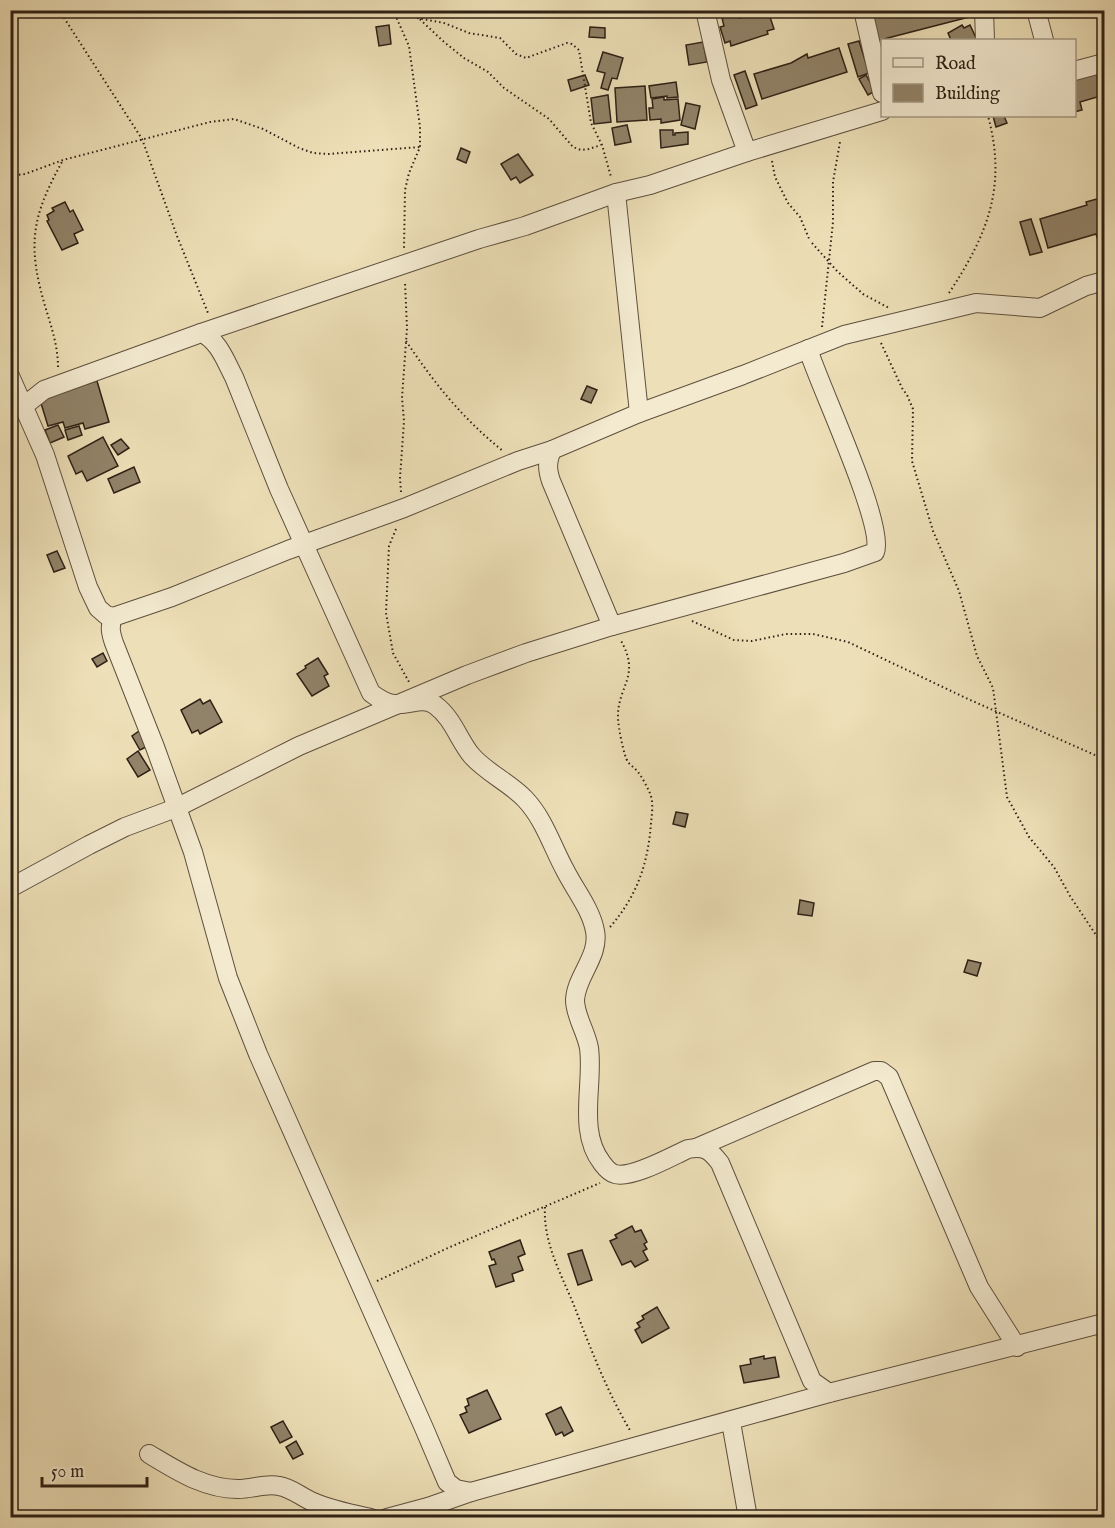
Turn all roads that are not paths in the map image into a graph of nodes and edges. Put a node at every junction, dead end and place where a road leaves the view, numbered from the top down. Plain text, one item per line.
1 (705, 10) edge
2 (863, 10) edge
3 (984, 10) edge
4 (1036, 10) edge
5 (985, 39) edge
6 (1044, 39) edge
7 (1104, 63) edge
8 (1076, 70) edge
9 (881, 89) edge
10 (881, 111) edge
11 (752, 151) junction
12 (616, 193) junction
13 (1104, 281) edge
14 (207, 331) junction
15 (808, 349) junction
16 (10, 376) edge
17 (24, 406) junction
18 (639, 413) junction
19 (552, 450) junction
20 (304, 544) junction
21 (113, 617) junction
22 (612, 626) junction
23 (396, 705) junction
24 (176, 808) junction
25 (10, 888) edge
26 (696, 1148) junction
27 (1104, 1323) edge
28 (1017, 1347) junction
29 (829, 1393) junction
30 (731, 1422) junction
31 (148, 1454) dead end
32 (471, 1492) junction
33 (371, 1518) edge
34 (387, 1518) edge
35 (748, 1518) edge

1 - 11 street
2 - 9 street
3 - 5 street
4 - 6 street
7 - 8 street
10 - 11 street
11 - 12 street
12 - 14 street
12 - 18 street
13 - 15 street
14 - 17 street
14 - 20 street
15 - 18 street
15 - 22 street
16 - 17 street
17 - 21 street
18 - 19 street
19 - 20 street
19 - 22 street
20 - 21 street
20 - 23 street
21 - 24 street
22 - 23 street
23 - 24 street
23 - 26 street
24 - 25 street
24 - 32 street
26 - 28 street
26 - 29 street
27 - 28 street
28 - 29 street
29 - 30 street
30 - 32 street
30 - 35 street
31 - 33 street
32 - 34 street

